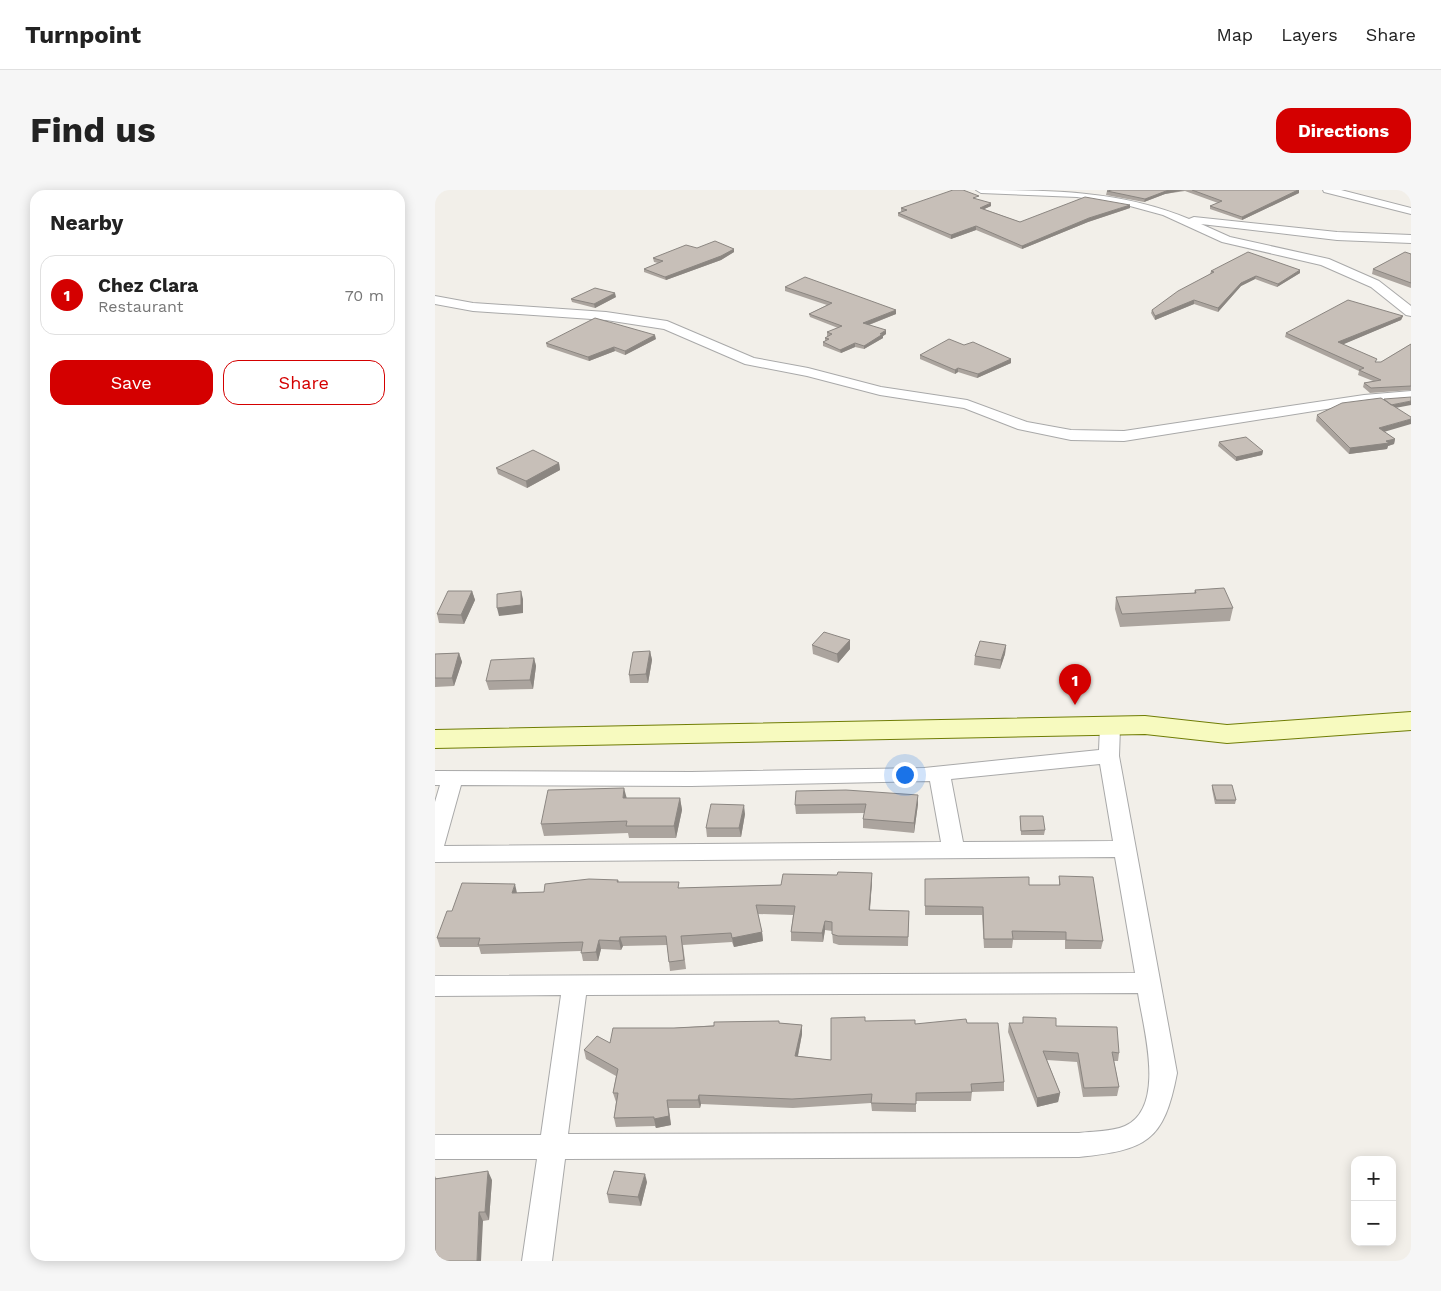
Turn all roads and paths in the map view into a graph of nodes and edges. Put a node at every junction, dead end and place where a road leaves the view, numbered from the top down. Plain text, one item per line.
1 (981, 190) edge
2 (1133, 190) edge
3 (1328, 190) edge
4 (1411, 212) edge
5 (1171, 215) junction
6 (1411, 239) edge
7 (435, 300) edge
8 (1411, 312) edge
9 (1411, 395) edge
10 (1411, 721) edge
11 (1110, 727) junction
12 (435, 739) edge
13 (1109, 756) junction
14 (939, 773) junction
15 (444, 778) edge
16 (435, 843) edge
17 (1126, 849) junction
18 (953, 850) junction
19 (435, 854) edge
20 (1149, 983) junction
21 (575, 985) junction
22 (435, 986) edge
23 (435, 1147) edge
24 (551, 1147) junction
25 (537, 1261) edge

1 - 5 street
2 - 5 street
3 - 4 street
5 - 6 street
5 - 8 street
7 - 9 street
10 - 11 main road
11 - 12 main road
11 - 13 street
13 - 14 street
13 - 17 street
14 - 15 street
14 - 18 street
15 - 16 street
17 - 18 street
17 - 20 street
18 - 19 street
20 - 21 street
20 - 24 street
21 - 22 street
21 - 24 street
23 - 24 street
24 - 25 street

